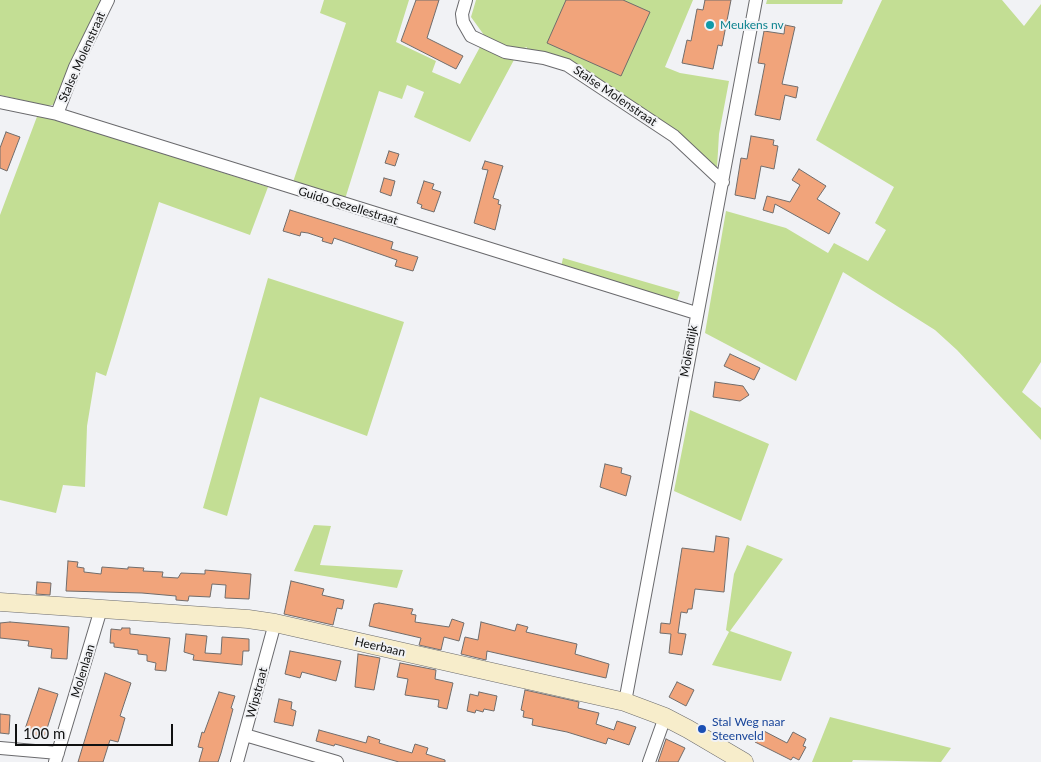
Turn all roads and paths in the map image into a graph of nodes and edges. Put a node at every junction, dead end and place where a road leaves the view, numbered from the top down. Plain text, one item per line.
1 (108, 0) edge
2 (466, 0) edge
3 (756, 0) edge
4 (0, 102) edge
5 (56, 114) junction
6 (722, 182) junction
7 (696, 313) junction
8 (0, 602) edge
9 (101, 609) junction
10 (275, 623) junction
11 (625, 702) junction
12 (665, 717) junction
13 (245, 735) junction
14 (0, 748) edge
15 (56, 757) edge
16 (237, 762) edge
17 (337, 762) edge
18 (649, 762) edge
19 (744, 762) edge

1 - 5 street, Stalse Molenstraat
2 - 6 street, Stalse Molenstraat
3 - 6 street, Molendijk
4 - 5 street, Guido Gezellestraat
5 - 7 street, Guido Gezellestraat
6 - 7 street, Molendijk
7 - 11 street, Molendijk
8 - 9 street, Heerbaan
9 - 10 street, Heerbaan
9 - 15 street, Molenlaan
10 - 11 street, Heerbaan
10 - 13 street, Wipstraat
11 - 12 street, Heerbaan
12 - 18 street
12 - 19 street, Heerbaan
13 - 16 street, Wipstraat
13 - 17 street
14 - 15 street

